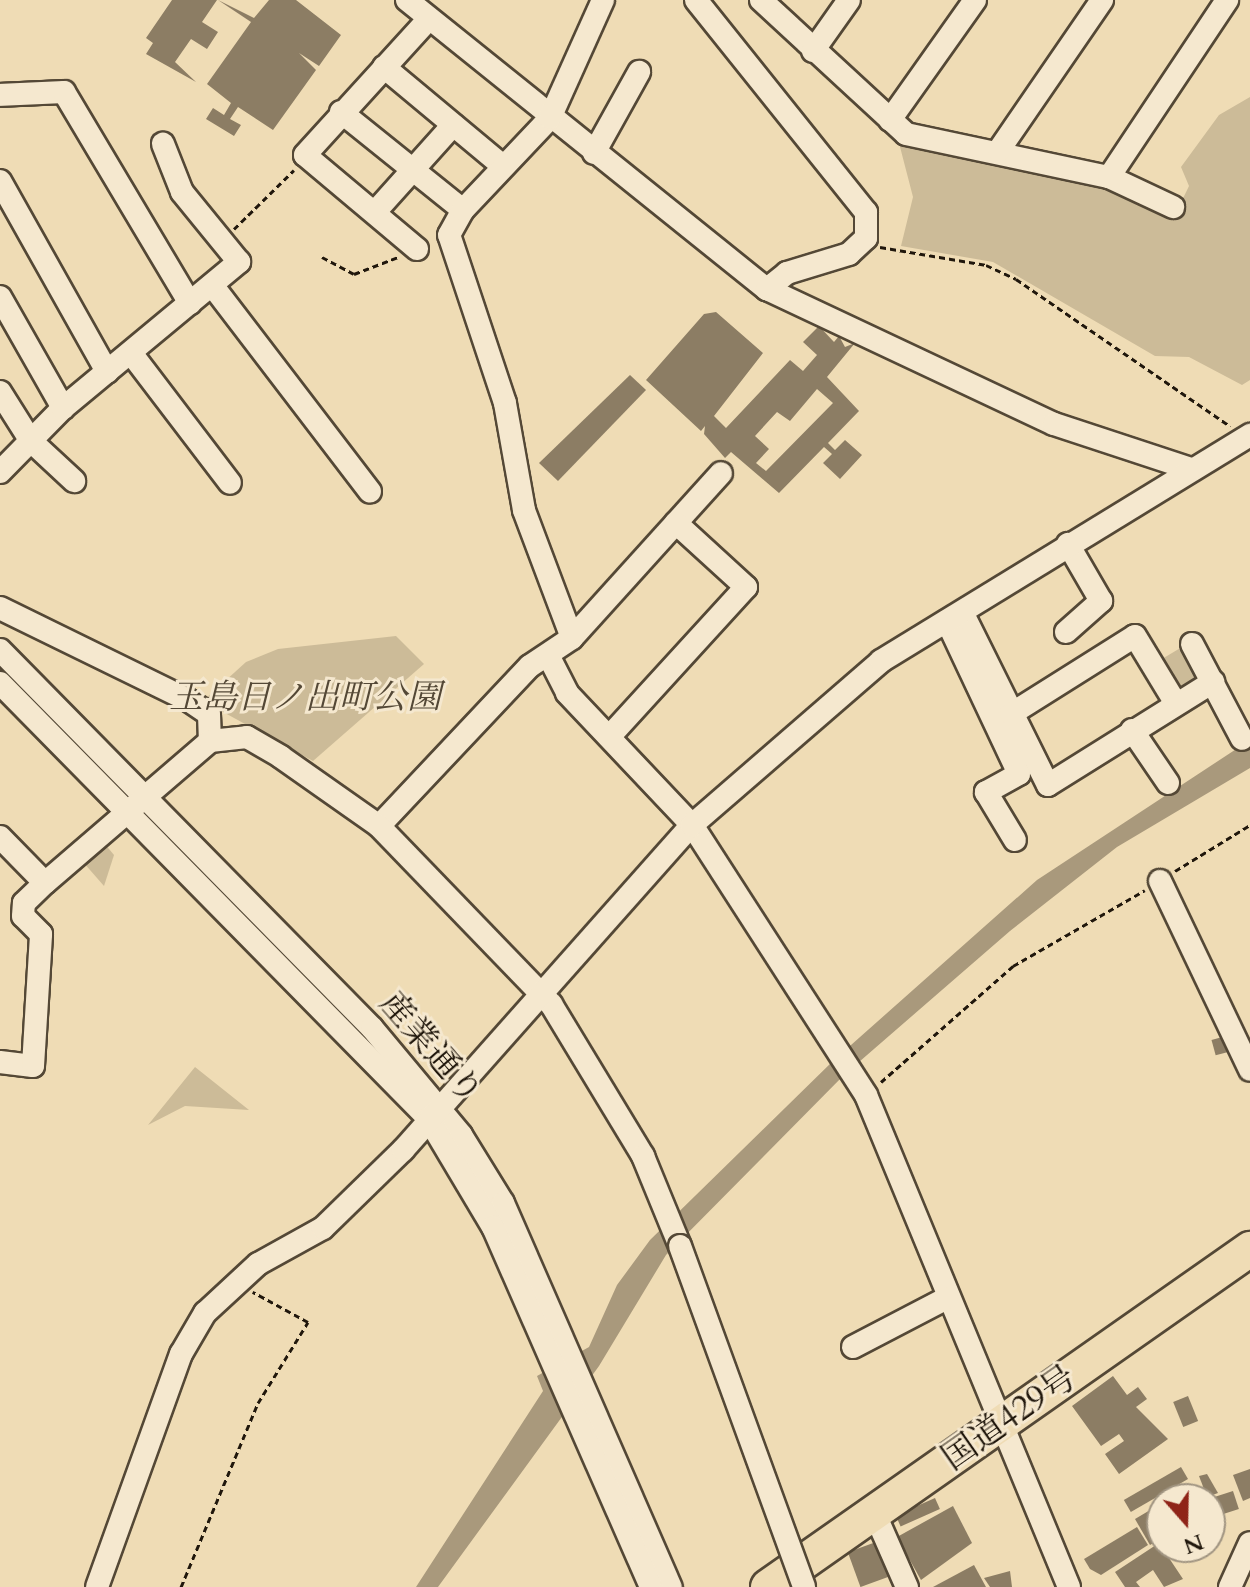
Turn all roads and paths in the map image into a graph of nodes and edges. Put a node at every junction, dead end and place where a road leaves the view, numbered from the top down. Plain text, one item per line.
1 (603, 0) edge
2 (696, 0) edge
3 (761, 0) edge
4 (849, 0) edge
5 (975, 0) edge
6 (1102, 0) edge
7 (1227, 0) edge
8 (409, 1) edge
9 (428, 20) junction
10 (813, 51) junction
11 (384, 67) junction
12 (639, 72) dead end
13 (0, 95) edge
14 (341, 112) junction
15 (550, 118) junction
16 (890, 120) junction
17 (453, 125) junction
18 (163, 144) dead end
19 (999, 150) junction
20 (594, 153) junction
21 (305, 155) junction
22 (503, 166) junction
23 (413, 170) junction
24 (1109, 177) junction
25 (0, 181) edge
26 (1173, 207) dead end
27 (463, 210) junction
28 (375, 212) junction
29 (220, 240) junction
30 (857, 246) junction
31 (417, 249) joint
32 (322, 257) dead end
33 (212, 285) junction
34 (767, 289) junction
35 (0, 297) edge
36 (190, 303) junction
37 (131, 353) junction
38 (107, 372) junction
39 (0, 392) edge
40 (63, 408) junction
41 (1248, 436) edge
42 (31, 441) junction
43 (1188, 468) junction
44 (0, 472) edge
45 (721, 473) dead end
46 (74, 481) dead end
47 (230, 483) dead end
48 (370, 492) dead end
49 (676, 523) junction
50 (1068, 544) junction
51 (0, 608) edge
52 (955, 617) junction
53 (1066, 632) dead end
54 (572, 638) junction
55 (1192, 644) dead end
56 (0, 650) edge
57 (550, 659) junction
58 (1213, 682) junction
59 (0, 683) edge
60 (1175, 702) junction
61 (1011, 714) junction
62 (1132, 730) junction
63 (609, 737) junction
64 (1242, 739) dead end
65 (210, 741) junction
66 (1028, 769) junction
67 (1168, 783) dead end
68 (144, 793) junction
69 (124, 808) junction
70 (692, 825) junction
71 (1250, 825) edge
72 (379, 826) junction
73 (0, 837) edge
74 (1015, 840) dead end
75 (1160, 881) junction
76 (45, 883) junction
77 (539, 991) junction
78 (0, 1062) edge
79 (1250, 1070) edge
80 (866, 1095) junction
81 (434, 1112) junction
82 (1250, 1249) edge
83 (235, 1283) junction
84 (947, 1298) junction
85 (853, 1347) dead end
86 (577, 1392) junction
87 (998, 1426) junction
88 (874, 1512) junction
89 (1250, 1543) edge
90 (97, 1587) edge
91 (181, 1587) edge
92 (651, 1587) edge
93 (671, 1587) edge
94 (768, 1587) edge
95 (804, 1587) edge
96 (907, 1587) edge
97 (1069, 1587) edge
98 (1230, 1587) edge

1 - 15 street
2 - 30 street
3 - 10 street
4 - 10 street
5 - 16 street
6 - 19 street
7 - 24 street
8 - 9 street
9 - 11 street
9 - 15 street
10 - 16 street
11 - 14 street
11 - 17 street
12 - 20 street
13 - 36 street
14 - 21 street
14 - 23 street
15 - 20 street
15 - 22 street
16 - 19 street
17 - 22 street
17 - 23 street
18 - 29 street
19 - 24 street
20 - 34 street
21 - 28 street
21 - 29 path
22 - 27 street
23 - 27 street
23 - 28 street
24 - 26 street
25 - 38 street
27 - 54 street
28 - 31 street
29 - 33 street
30 - 34 street
30 - 41 path
31 - 32 path
33 - 36 street
33 - 48 street
34 - 43 street
35 - 40 street
36 - 37 street
37 - 38 street
37 - 47 street
38 - 40 street
39 - 42 street
40 - 42 street
41 - 43 street
42 - 44 street
42 - 46 street
43 - 50 street
45 - 49 street
49 - 54 street
49 - 63 street
50 - 52 street
50 - 53 street
51 - 65 street
52 - 61 street
52 - 66 street
52 - 70 street
54 - 57 street
55 - 58 street
56 - 68 street, 産業通り
57 - 63 street
57 - 72 street
58 - 60 street
58 - 64 street
59 - 69 street, 産業通り
60 - 61 street
60 - 62 street
61 - 66 street
62 - 66 street
62 - 67 street
63 - 70 street
65 - 68 street
65 - 72 street
66 - 74 street
68 - 69 street
68 - 81 street, 産業通り
69 - 76 street
69 - 81 street, 産業通り
70 - 77 street
70 - 80 street
71 - 75 path
72 - 77 street
73 - 76 street
75 - 79 street
75 - 80 path
76 - 78 street
77 - 81 street
77 - 95 street, bridge
80 - 84 street
81 - 83 street
81 - 86 street, 産業通り
82 - 87 highway, 国道429号
83 - 90 street
83 - 91 path
84 - 85 street
84 - 87 street
86 - 92 street, 産業通り
86 - 93 street, 産業通り
87 - 88 highway, 国道429号
87 - 97 street
88 - 94 highway, 国道429号
88 - 96 street
89 - 98 street

